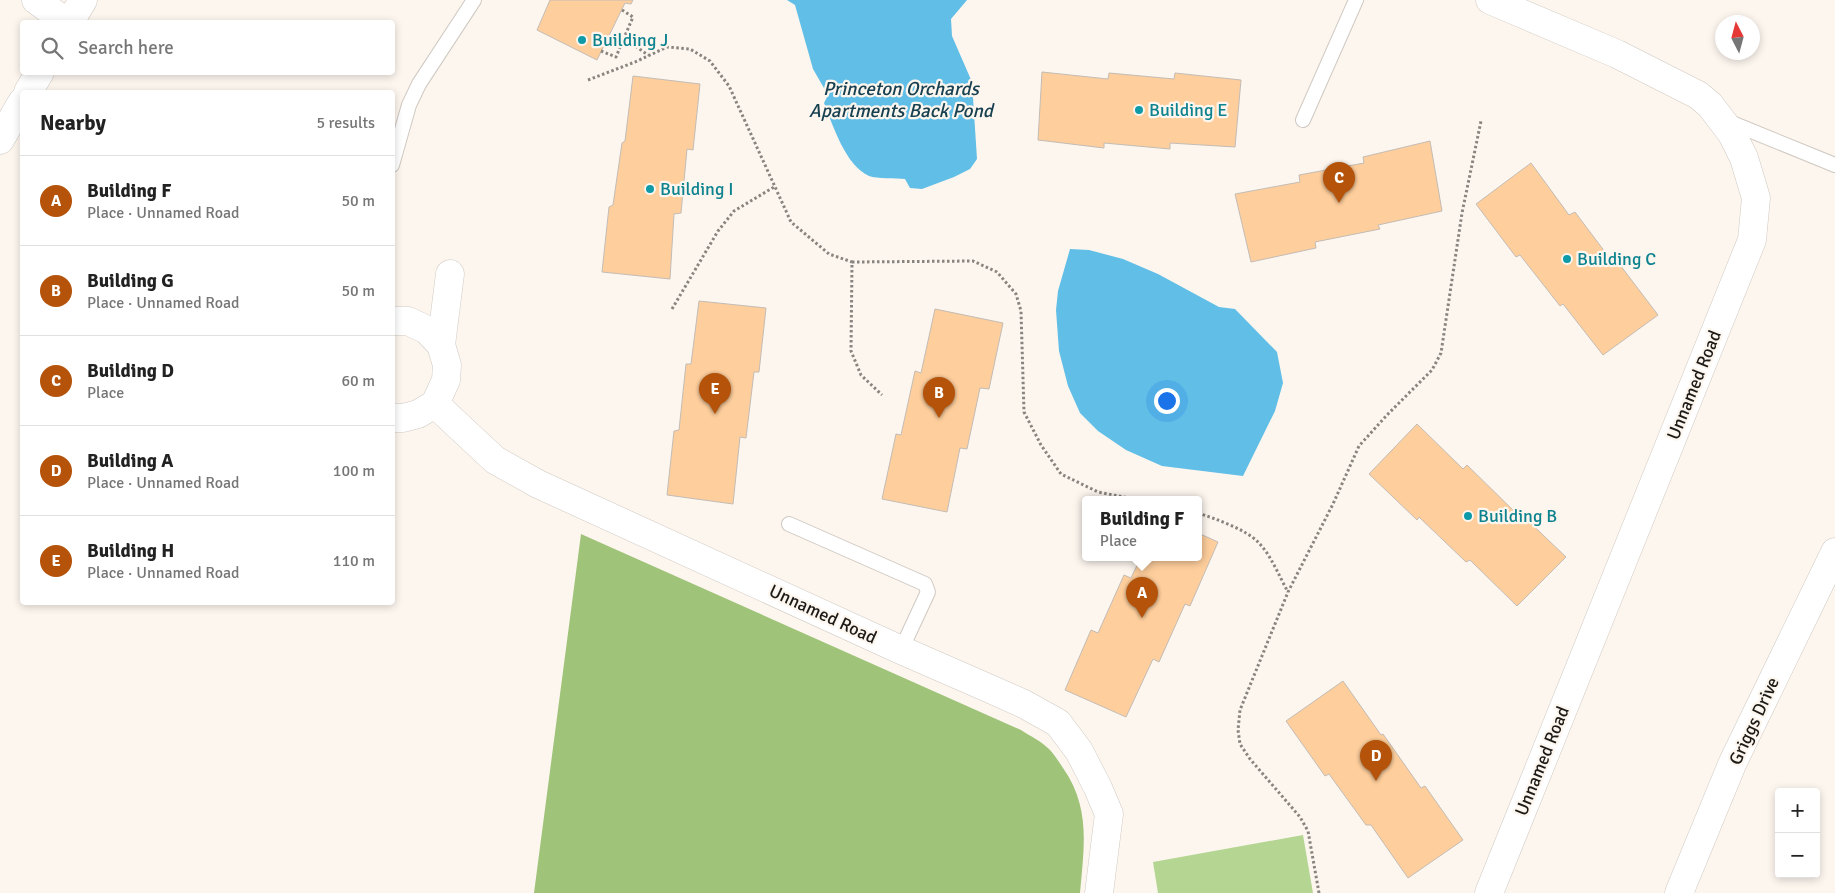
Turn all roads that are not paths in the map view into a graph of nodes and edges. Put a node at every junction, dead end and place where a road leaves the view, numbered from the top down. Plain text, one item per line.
1 (36, 0) edge
2 (83, 0) edge
3 (474, 0) edge
4 (1356, 0) edge
5 (1490, 0) edge
6 (63, 20) edge
7 (71, 20) edge
8 (38, 75) edge
9 (29, 90) edge
10 (20, 105) edge
11 (1721, 119) junction
12 (1303, 120) dead end
13 (0, 140) edge
14 (395, 154) edge
15 (1835, 165) edge
16 (450, 274) dead end
17 (395, 322) edge
18 (441, 345) junction
19 (435, 404) junction
20 (395, 418) edge
21 (789, 524) dead end
22 (1835, 552) edge
23 (901, 650) junction
24 (1099, 893) edge
25 (1489, 893) edge
26 (1679, 893) edge

1 - 6 street
2 - 7 street
3 - 14 lane
4 - 12 lane
5 - 11 street, Unnamed Road
8 - 9 street
10 - 13 street
11 - 15 lane
11 - 25 street, Unnamed Road
16 - 18 street
17 - 18 street
18 - 19 street
19 - 20 street
19 - 23 street, Unnamed Road
21 - 23 lane
22 - 26 street, Griggs Drive
23 - 24 street, Unnamed Road

